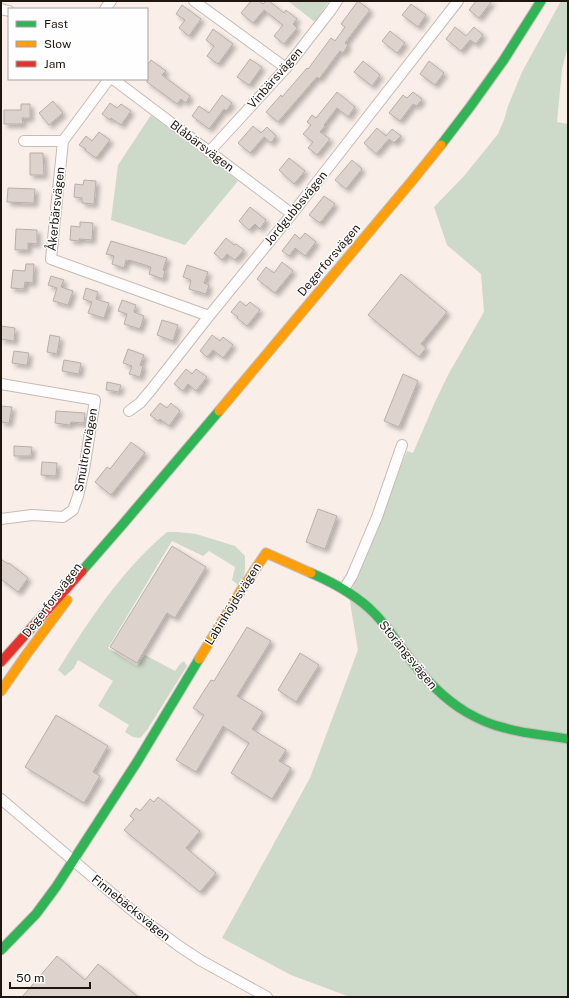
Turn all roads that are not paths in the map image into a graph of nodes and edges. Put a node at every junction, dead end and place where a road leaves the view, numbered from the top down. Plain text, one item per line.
1 (194, 1) edge
2 (337, 1) edge
3 (458, 1) edge
4 (541, 1) edge
5 (286, 68) junction
6 (108, 80) edge
7 (114, 80) edge
8 (24, 141) dead end
9 (62, 141) junction
10 (209, 152) junction
11 (292, 214) junction
12 (209, 316) junction
13 (1, 384) edge
14 (129, 411) dead end
15 (402, 445) dead end
16 (1, 519) edge
17 (123, 524) junction
18 (344, 589) junction
19 (1, 662) edge
20 (1, 691) edge
21 (568, 738) edge
22 (3, 801) edge
23 (72, 860) junction
24 (1, 950) edge
25 (267, 997) edge

1 - 5 street
2 - 5 street, Vinbärsvägen
3 - 11 street, Jordgubbsvägen
4 - 17 main road, Degerforsvägen
5 - 10 street, Vinbärsvägen
6 - 9 street
7 - 10 street, Blåbärsvägen
8 - 9 street
9 - 12 street, Åkerbärsvägen
10 - 11 street, Blåbärsvägen
11 - 12 street, Jordgubbsvägen
12 - 14 street, Jordgubbsvägen
13 - 16 street, Smultronvägen
15 - 18 street
17 - 19 main road, Degerforsvägen
17 - 20 main road, Degerforsvägen
18 - 21 main road, Storängsvägen
18 - 23 main road, Labinhöjdsvägen
22 - 23 street, Finnebäcksvägen
23 - 24 main road
23 - 25 street, Finnebäcksvägen

